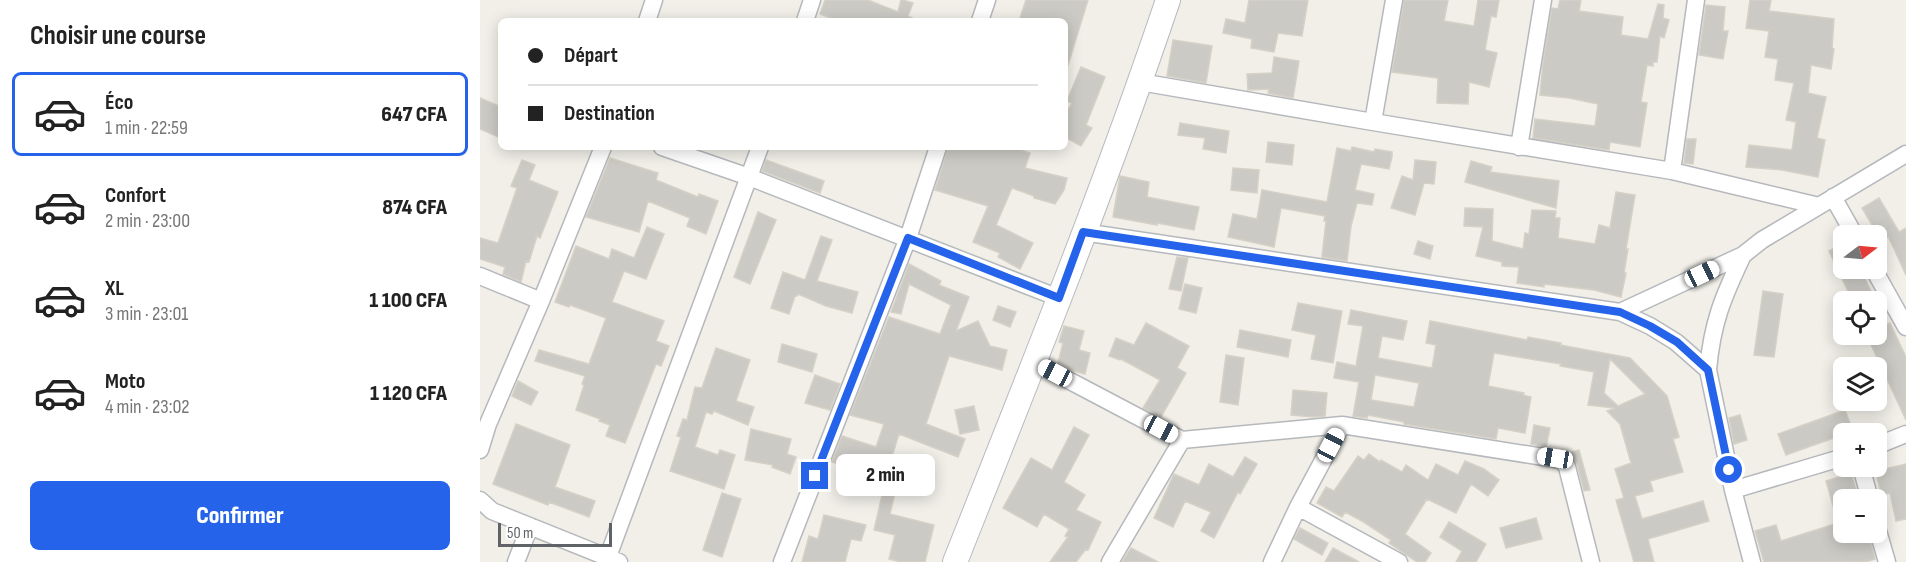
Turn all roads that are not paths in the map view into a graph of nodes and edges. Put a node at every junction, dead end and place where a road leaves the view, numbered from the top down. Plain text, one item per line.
1 (654, 0) edge
2 (812, 0) edge
3 (987, 0) edge
4 (1168, 0) edge
5 (1394, 0) edge
6 (1543, 0) edge
7 (1696, 0) edge
8 (648, 18) edge
9 (806, 18) edge
10 (981, 18) edge
11 (1140, 82) junction
12 (1373, 123) junction
13 (1519, 147) junction
14 (602, 150) edge
15 (671, 150) edge
16 (759, 150) edge
17 (937, 150) edge
18 (1906, 154) edge
19 (1672, 171) junction
20 (749, 177) junction
21 (1833, 197) junction
22 (1819, 206) junction
23 (1849, 225) edge
24 (1083, 232) junction
25 (908, 238) junction
26 (1743, 255) junction
27 (480, 276) edge
28 (1879, 279) edge
29 (1059, 298) junction
30 (541, 301) junction
31 (1620, 312) junction
32 (1906, 327) edge
33 (1034, 362) junction
34 (1708, 370) junction
35 (1342, 425) junction
36 (1906, 434) edge
37 (1182, 440) junction
38 (1887, 442) edge
39 (480, 450) edge
40 (1833, 461) edge
41 (1733, 490) junction
42 (480, 500) edge
43 (1298, 507) junction
44 (530, 526) junction
45 (1882, 543) edge
46 (611, 561) edge
47 (516, 562) edge
48 (782, 562) edge
49 (956, 562) edge
50 (1110, 562) edge
51 (1272, 562) edge
52 (1400, 562) edge
53 (1591, 562) edge
54 (1752, 562) edge
55 (1887, 562) edge

1 - 8 street
2 - 9 street
3 - 10 street
4 - 11 street
5 - 12 street
6 - 13 street
7 - 19 street
11 - 12 street
11 - 24 street
12 - 13 street
13 - 19 street
14 - 30 street
15 - 20 street
16 - 20 street
17 - 25 street
18 - 21 street
19 - 22 street
20 - 25 street
20 - 46 street
21 - 22 street
21 - 23 street
22 - 26 street
24 - 29 street
24 - 31 street
25 - 29 street
25 - 48 street
26 - 31 street
26 - 34 street
27 - 30 street
28 - 32 street
29 - 33 street
30 - 39 street
31 - 34 street
33 - 37 street
33 - 49 street
34 - 41 street
35 - 37 street
35 - 43 street
35 - 53 street
36 - 38 street
37 - 50 street
40 - 41 street
41 - 54 street
42 - 44 street
43 - 51 street
43 - 52 street
44 - 46 street
44 - 47 street
45 - 55 street

